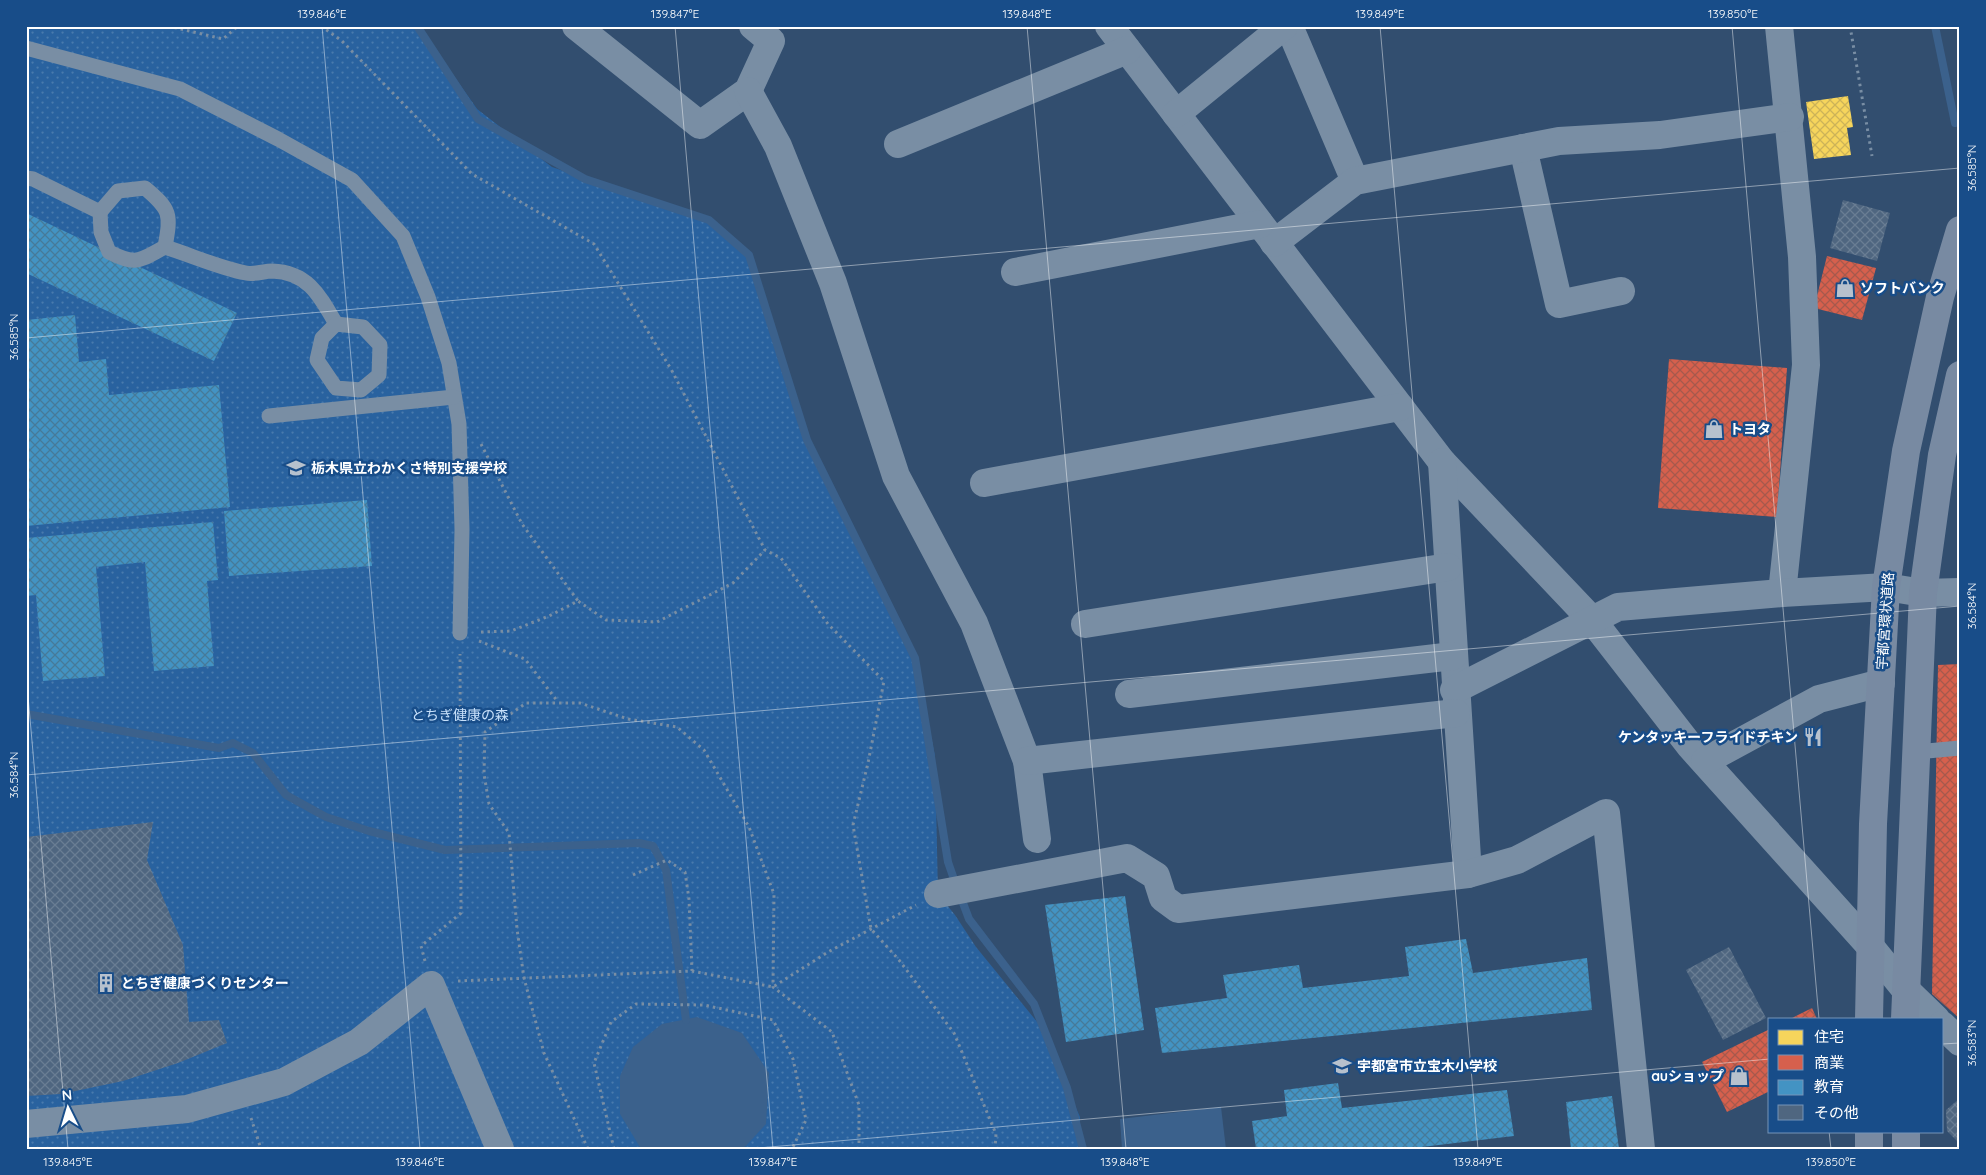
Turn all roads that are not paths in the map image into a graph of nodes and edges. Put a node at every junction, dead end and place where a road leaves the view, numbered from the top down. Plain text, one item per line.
1 (576, 26) edge
2 (752, 26) edge
3 (1109, 26) edge
4 (1284, 26) edge
5 (1289, 26) edge
6 (1779, 26) edge
7 (26, 48) edge
8 (1127, 50) junction
9 (748, 91) junction
10 (1176, 114) junction
11 (1790, 117) junction
12 (898, 144) dead end
13 (1523, 148) junction
14 (26, 178) edge
15 (1355, 181) junction
16 (100, 212) junction
17 (1960, 230) edge
18 (1267, 234) junction
19 (165, 247) junction
20 (1015, 272) dead end
21 (1621, 291) dead end
22 (336, 324) junction
23 (1960, 375) edge
24 (454, 397) junction
25 (1400, 407) junction
26 (269, 416) dead end
27 (1442, 462) junction
28 (984, 483) dead end
29 (1448, 567) junction
30 (1886, 587) junction
31 (1960, 592) edge
32 (1782, 593) junction
33 (1923, 593) junction
34 (1592, 620) junction
35 (1085, 624) dead end
36 (460, 633) road end
37 (1453, 656) junction
38 (1881, 683) junction
39 (1130, 694) dead end
40 (1455, 701) junction
41 (1960, 748) edge
42 (1916, 752) junction
43 (1027, 760) junction
44 (1705, 761) junction
45 (1037, 839) dead end
46 (1468, 874) junction
47 (938, 894) road end
48 (1869, 945) junction
49 (1904, 988) junction
50 (1869, 1018) edge
51 (1905, 1018) edge
52 (1935, 1018) edge
53 (1944, 1027) edge
54 (1960, 1042) edge
55 (26, 1124) edge
56 (1869, 1132) edge
57 (1906, 1132) edge
58 (500, 1149) edge
59 (1641, 1149) edge
60 (1869, 1149) edge
61 (1906, 1149) edge

1 - 9 street
2 - 9 street
3 - 8 street
4 - 10 street
5 - 15 street
6 - 11 street
7 - 24 lane
8 - 10 street
8 - 12 street
9 - 43 street
10 - 18 street
11 - 13 street
11 - 32 street
13 - 15 street
13 - 21 street
14 - 16 lane
15 - 18 street
16 - 19 lane
16 - 19 lane
17 - 30 main road, 宇都宮環状道路
18 - 20 street
18 - 25 street
19 - 22 lane
22 - 22 lane
23 - 33 main road
24 - 26 lane
24 - 36 lane
25 - 27 street
25 - 28 street
27 - 29 street
27 - 34 street
29 - 35 street
29 - 37 street
30 - 32 street
30 - 33 street
30 - 38 main road, 宇都宮環状道路
31 - 33 street
32 - 34 street
33 - 42 main road
34 - 40 street
34 - 44 street
37 - 39 street
37 - 40 street
38 - 44 street
38 - 48 main road, 宇都宮環状道路
40 - 43 street
40 - 46 street
41 - 42 lane
42 - 49 main road
43 - 45 street
44 - 48 street
46 - 47 street
46 - 59 street
48 - 49 street
48 - 50 main road, 宇都宮環状道路
49 - 51 main road
49 - 52 street
53 - 54 street
55 - 58 street
56 - 60 main road
57 - 61 main road

